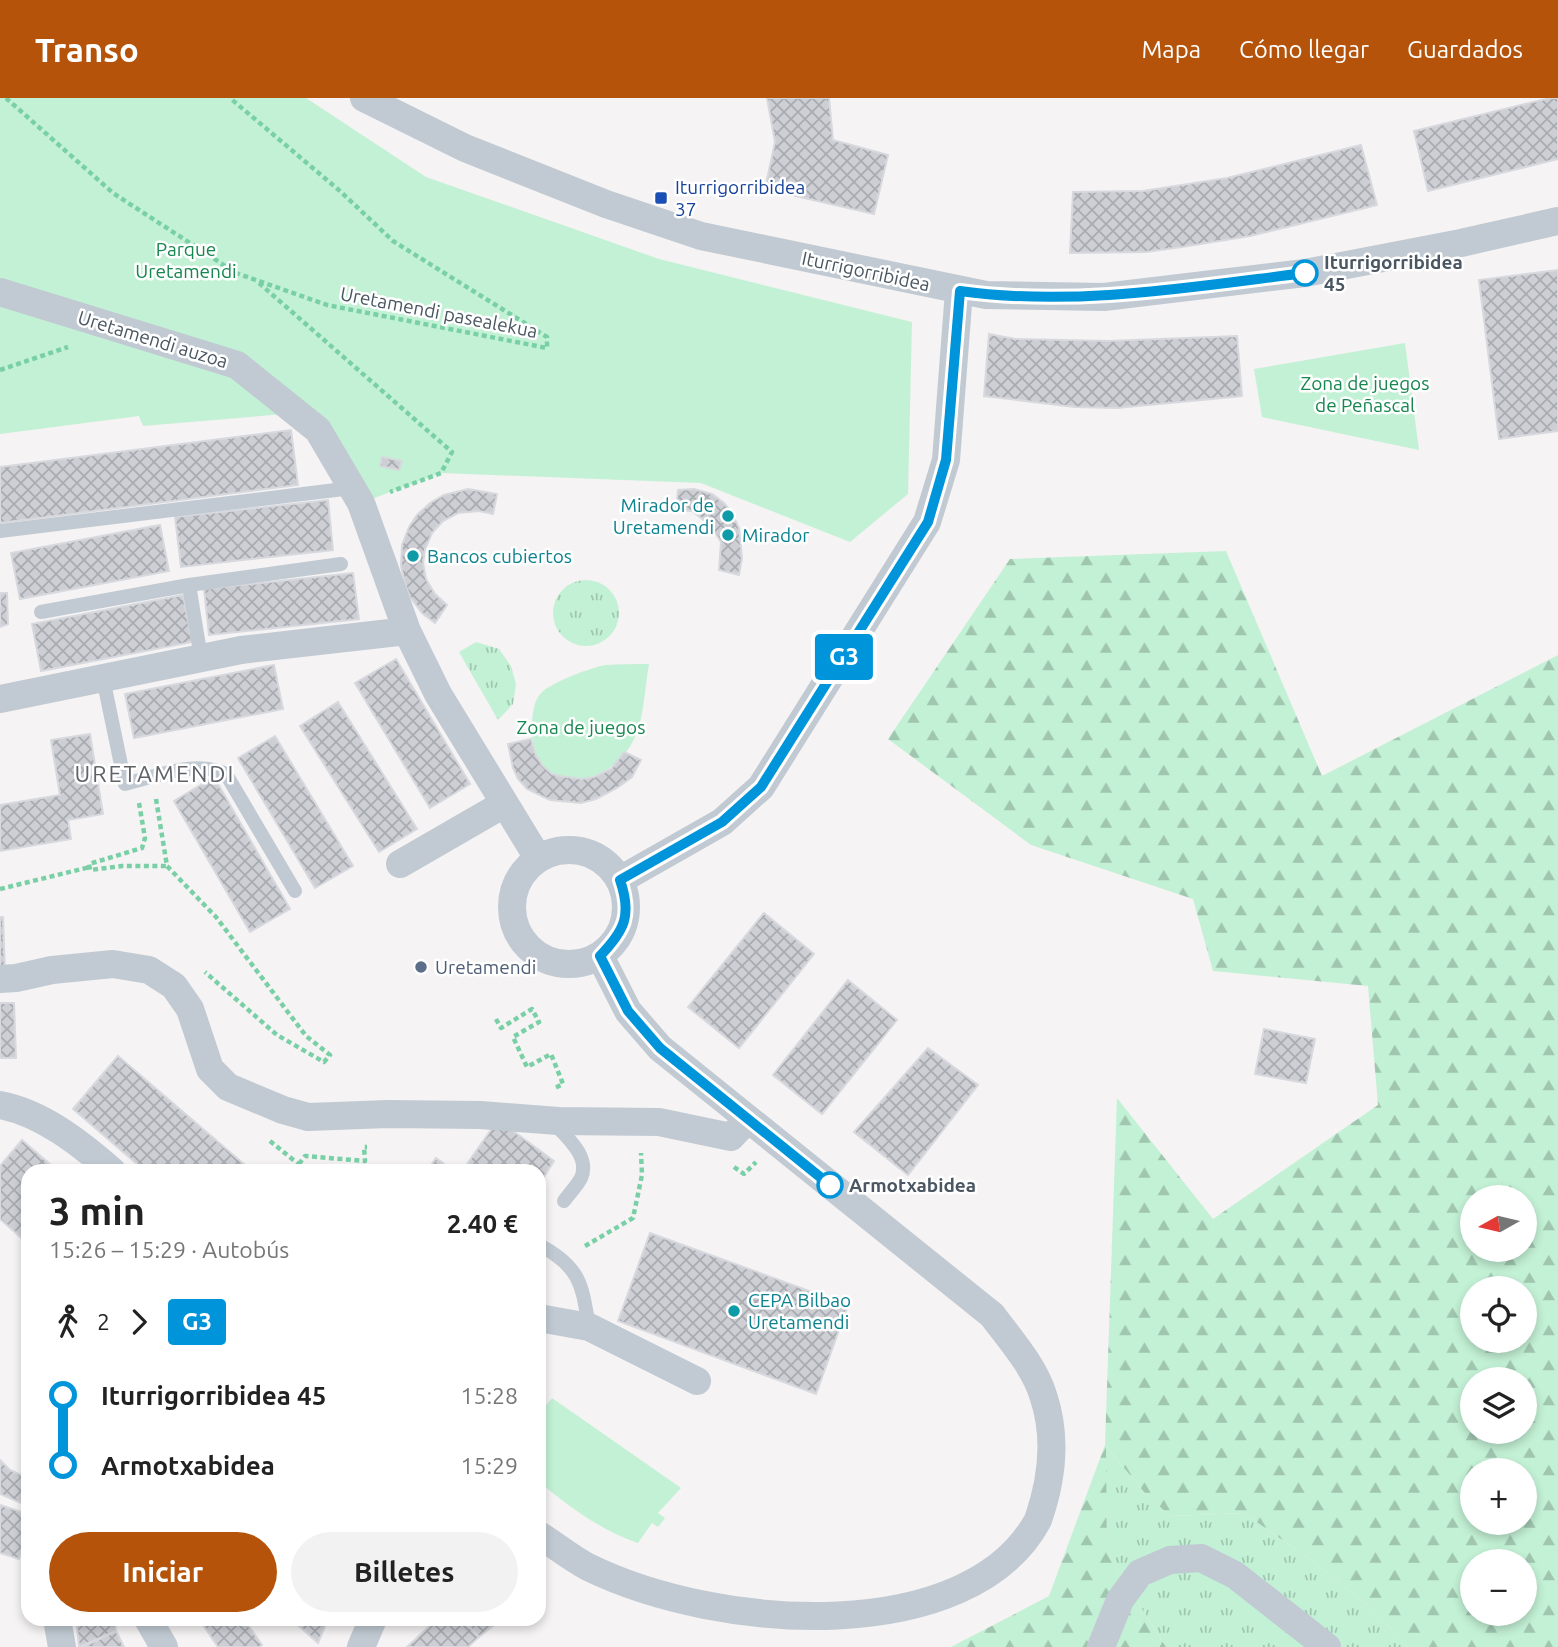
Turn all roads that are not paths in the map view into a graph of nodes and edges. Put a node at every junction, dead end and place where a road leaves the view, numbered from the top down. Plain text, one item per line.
1 (364, 98) edge
2 (1558, 221) edge
3 (960, 291) junction
4 (0, 292) edge
5 (356, 496) junction
6 (0, 531) edge
7 (341, 564) dead end
8 (189, 585) junction
9 (41, 612) dead end
10 (407, 631) junction
11 (201, 658) junction
12 (103, 678) junction
13 (0, 699) edge
14 (504, 804) junction
15 (538, 858) junction
16 (400, 864) dead end
17 (620, 880) junction
18 (295, 891) dead end
19 (600, 956) junction
20 (0, 979) edge
21 (6, 1106) edge
22 (748, 1119) junction
23 (551, 1120) junction
24 (104, 1164) edge
25 (564, 1201) dead end
26 (546, 1249) edge
27 (546, 1319) edge
28 (589, 1327) junction
29 (697, 1381) dead end
30 (546, 1540) edge
31 (958, 1617) dead end
32 (58, 1626) edge
33 (152, 1626) edge
34 (370, 1626) edge
35 (846, 1641) dead end
36 (62, 1647) edge
37 (164, 1647) edge
38 (361, 1647) edge
39 (1101, 1647) edge
40 (1327, 1647) edge

1 - 3 street, Iturrigorribidea
2 - 3 street, Iturrigorribidea
3 - 17 street
4 - 5 street, Uretamendi auzoa
5 - 6 lane
5 - 10 street, Uretamendi auzoa
7 - 8 lane
8 - 9 lane
8 - 11 lane
10 - 11 street
10 - 14 street, Uretamendi auzoa
11 - 12 street
12 - 13 street
12 - 18 lane
14 - 15 street, Uretamendi auzoa
14 - 16 street
15 - 17 street
15 - 19 street
17 - 19 street
19 - 22 street
20 - 23 street
21 - 24 street
22 - 23 street
22 - 31 street
23 - 25 lane
26 - 28 lane
27 - 28 street
28 - 29 street
30 - 35 street
32 - 36 street
33 - 37 street
34 - 38 street
39 - 40 street

